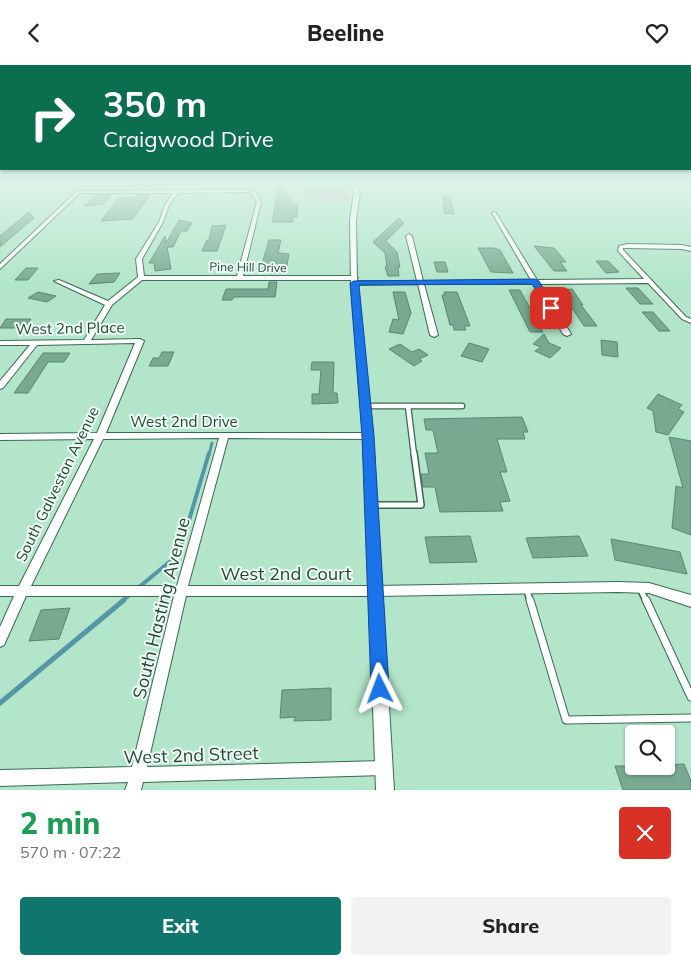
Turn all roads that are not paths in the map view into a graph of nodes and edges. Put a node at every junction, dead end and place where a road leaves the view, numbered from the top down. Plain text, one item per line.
1 (52, 218) edge
2 (163, 218) edge
3 (255, 218) edge
4 (353, 218) edge
5 (497, 218) edge
6 (409, 236) dead end
7 (691, 249) edge
8 (0, 260) edge
9 (7, 260) junction
10 (0, 267) edge
11 (140, 278) junction
12 (240, 278) junction
13 (354, 280) junction
14 (57, 281) dead end
15 (535, 281) junction
16 (649, 281) junction
17 (421, 283) junction
18 (109, 304) junction
19 (691, 321) edge
20 (567, 334) dead end
21 (434, 335) dead end
22 (140, 341) joint
23 (86, 342) junction
24 (0, 343) edge
25 (35, 343) junction
26 (0, 386) edge
27 (366, 406) junction
28 (408, 406) junction
29 (462, 406) dead end
30 (100, 435) junction
31 (224, 435) junction
32 (368, 436) junction
33 (0, 437) edge
34 (372, 505) junction
35 (527, 588) junction
36 (640, 588) junction
37 (0, 591) edge
38 (22, 591) junction
39 (181, 591) junction
40 (376, 591) junction
41 (691, 601) edge
42 (0, 641) edge
43 (691, 697) edge
44 (691, 718) edge
45 (384, 768) junction
46 (138, 775) junction
47 (0, 778) edge
48 (133, 790) edge
49 (385, 790) edge

1 - 9 street
2 - 11 street
3 - 12 street
4 - 13 street
5 - 15 street
6 - 17 street
7 - 16 street
8 - 9 street
9 - 10 street
11 - 12 street, Pine Hill Drive
11 - 18 street
12 - 13 street, Pine Hill Drive
13 - 17 street, Pine Hill Drive
13 - 27 street
14 - 18 street
15 - 16 street, Pine Hill Drive
15 - 17 street, Pine Hill Drive
15 - 20 street
16 - 19 street
17 - 21 street
18 - 23 street
22 - 23 street, West 2nd Place
22 - 30 street, South Galveston Avenue
23 - 25 street, West 2nd Place
24 - 25 street, West 2nd Place
25 - 26 street
27 - 28 lane
27 - 32 street
28 - 29 lane
28 - 34 lane
30 - 31 street, West 2nd Drive
30 - 33 street, West 2nd Drive
30 - 38 street, South Galveston Avenue
31 - 32 street, West 2nd Drive
31 - 39 street, South Hasting Avenue
32 - 34 street
34 - 40 street
35 - 36 street, West 2nd Court
35 - 40 street, West 2nd Court
35 - 44 lane
36 - 41 street, West 2nd Court
36 - 43 lane
37 - 38 street, West 2nd Court
38 - 39 street, West 2nd Court
38 - 42 street, South Galveston Avenue
39 - 40 street, West 2nd Court
39 - 46 street, South Hasting Avenue
40 - 45 street
45 - 46 street, West 2nd Street
45 - 49 street
46 - 47 street, West 2nd Street
46 - 48 street, South Hasting Avenue

